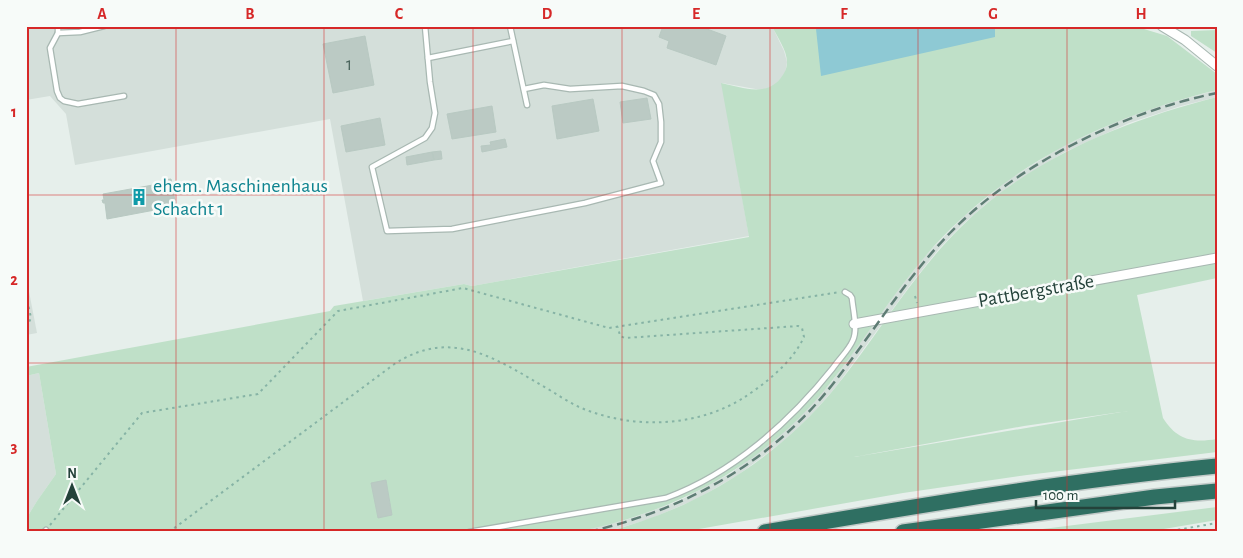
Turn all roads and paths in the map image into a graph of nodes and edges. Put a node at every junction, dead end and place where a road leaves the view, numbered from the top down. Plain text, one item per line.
1 (58, 26) edge
2 (104, 26) edge
3 (425, 26) edge
4 (510, 26) edge
5 (1166, 27) edge
6 (58, 33) junction
7 (513, 41) junction
8 (428, 58) junction
9 (1217, 66) edge
10 (524, 89) junction
11 (124, 96) dead end
12 (528, 106) dead end
13 (1217, 258) edge
14 (845, 292) joint
15 (26, 294) edge
16 (854, 324) junction
17 (618, 327) junction
18 (26, 328) edge
19 (1217, 466) edge
20 (1217, 490) edge
21 (1217, 522) edge
22 (45, 531) edge
23 (169, 532) edge
24 (469, 532) edge
25 (765, 532) edge
26 (903, 532) edge
27 (1165, 532) edge

1 - 6 lane
2 - 6 lane
3 - 8 lane
4 - 7 lane
5 - 9 street
6 - 11 lane
7 - 8 lane
7 - 10 lane
8 - 10 lane
10 - 12 lane
13 - 16 street, Pattbergstraße
14 - 16 lane
14 - 17 path
15 - 18 path
16 - 24 lane
17 - 22 path
17 - 23 path
19 - 25 highway
20 - 26 highway
21 - 27 path

